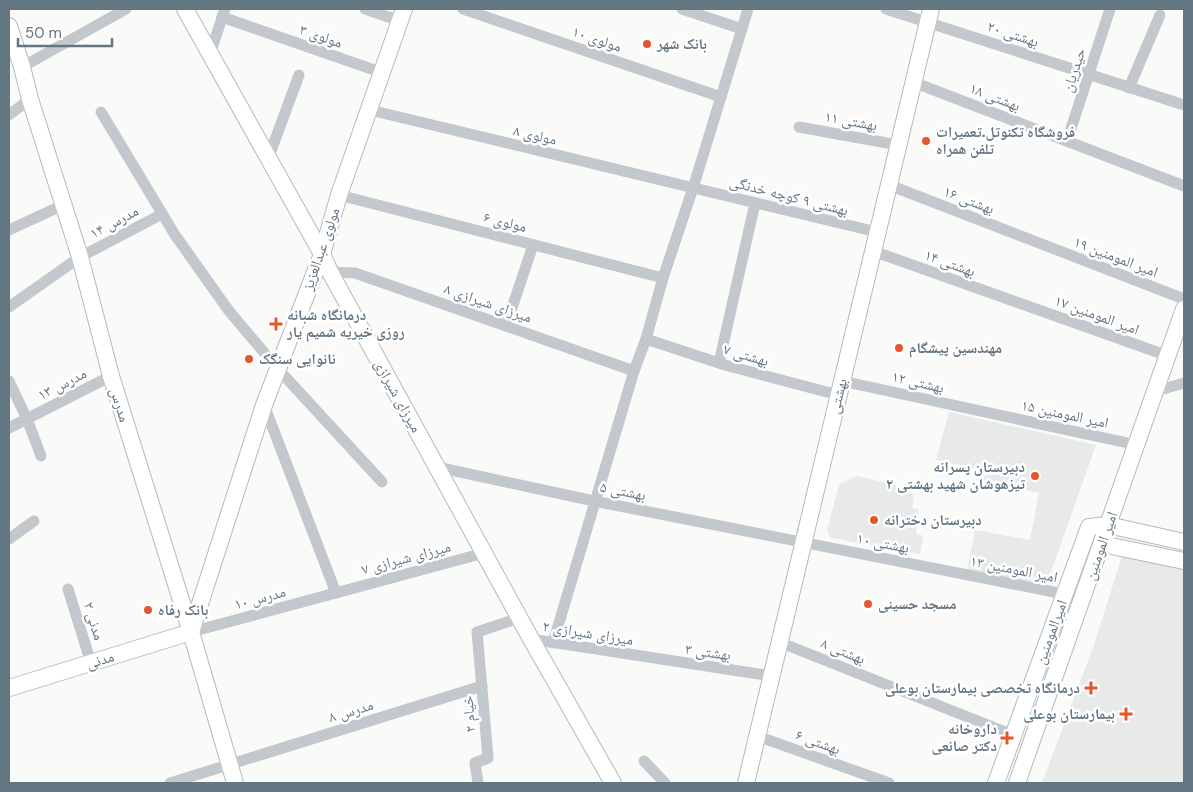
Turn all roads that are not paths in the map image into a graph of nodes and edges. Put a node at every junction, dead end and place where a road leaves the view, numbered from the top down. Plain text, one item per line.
1 (126, 9) edge
2 (185, 9) edge
3 (365, 9) edge
4 (463, 9) edge
5 (682, 9) edge
6 (748, 9) edge
7 (886, 9) edge
8 (1110, 9) edge
9 (223, 13) edge
10 (402, 15) edge
11 (929, 15) edge
12 (1160, 15) dead end
13 (9, 26) edge
14 (742, 29) junction
15 (210, 54) junction
16 (22, 67) junction
17 (383, 73) junction
18 (1089, 74) junction
19 (299, 75) dead end
20 (913, 82) junction
21 (1129, 88) junction
22 (721, 97) junction
23 (30, 99) junction
24 (1184, 104) edge
25 (370, 110) junction
26 (101, 112) dead end
27 (9, 115) edge
28 (799, 127) dead end
29 (1066, 141) junction
30 (898, 145) junction
31 (268, 159) junction
32 (889, 185) junction
33 (1184, 186) edge
34 (693, 188) junction
35 (340, 196) junction
36 (755, 203) junction
37 (63, 205) junction
38 (162, 214) junction
39 (9, 230) edge
40 (877, 232) junction
41 (1038, 242) joint
42 (533, 245) junction
43 (873, 251) junction
44 (322, 254) junction
45 (80, 257) junction
46 (330, 272) junction
47 (663, 278) junction
48 (1184, 299) edge
49 (1016, 302) joint
50 (9, 307) edge
51 (1184, 309) edge
52 (506, 326) junction
53 (646, 340) junction
54 (1168, 356) junction
55 (719, 363) junction
56 (278, 369) junction
57 (634, 371) junction
58 (111, 376) junction
59 (9, 381) edge
60 (1184, 383) edge
61 (840, 388) junction
62 (1156, 391) junction
63 (264, 405) junction
64 (987, 413) joint
65 (27, 419) junction
66 (9, 428) edge
67 (1137, 445) junction
68 (41, 456) dead end
69 (437, 467) junction
70 (382, 482) dead end
71 (594, 501) junction
72 (34, 521) dead end
73 (1108, 525) junction
74 (9, 539) edge
75 (803, 542) junction
76 (1184, 542) edge
77 (1102, 544) junction
78 (484, 553) junction
79 (1184, 561) edge
80 (958, 573) joint
81 (68, 588) dead end
82 (336, 593) junction
83 (1064, 594) junction
84 (519, 618) junction
85 (191, 632) junction
86 (531, 639) junction
87 (553, 642) junction
88 (779, 642) junction
89 (640, 657) joint
90 (91, 663) junction
91 (771, 676) junction
92 (482, 686) junction
93 (9, 688) edge
94 (1013, 735) junction
95 (757, 736) junction
96 (644, 761) dead end
97 (230, 765) junction
98 (170, 783) edge
99 (235, 783) edge
100 (478, 783) edge
101 (612, 783) edge
102 (665, 783) edge
103 (746, 783) edge
104 (889, 783) edge
105 (996, 783) edge
106 (1017, 783) edge

1 - 16 street
2 - 15 main road, میرزای شیرازی
3 - 10 street
4 - 22 street, مولوی ۱۰
5 - 14 street
6 - 14 street
7 - 11 street, بهشتی ۲۰
8 - 18 street, حیدریان
9 - 15 street
9 - 17 street, مولوی ۳
10 - 17 main road, مولوی عبدالعزیز
11 - 18 street, بهشتی ۲۰
11 - 20 main road, بهشتی
12 - 21 street
13 - 16 main road, مدرس
14 - 22 street
15 - 31 main road, میرزای شیرازی
16 - 23 main road, مدرس
17 - 25 main road, مولوی عبدالعزیز
18 - 21 street, بهشتی ۲۰
18 - 29 street, حیدریان
19 - 31 street
20 - 29 street, بهشتی ۱۸
20 - 30 main road, بهشتی
21 - 24 street, بهشتی ۲۰
22 - 34 street
23 - 27 street
23 - 37 main road, مدرس
25 - 34 street, مولوی ۸
25 - 35 main road, مولوی عبدالعزیز
26 - 38 street
28 - 30 street, بهشتی ۱۱
29 - 33 street, بهشتی ۱۸
30 - 32 main road, بهشتی
31 - 44 main road, میرزای شیرازی
32 - 40 main road, بهشتی
32 - 41 street, بهشتی ۱۶
34 - 36 street, بهشتی ۹ کوچه خدنگی
34 - 47 street
35 - 42 street, مولوی ۶
35 - 44 main road, مولوی عبدالعزیز
36 - 40 street, بهشتی ۹ کوچه خدنگی
36 - 55 street
37 - 39 street
37 - 45 main road, مدرس
38 - 45 street, مدرس ۱۴
38 - 56 street
40 - 43 main road, بهشتی
41 - 48 street, امیر المومنین ۱۹
42 - 47 street, مولوی ۶
42 - 52 street
43 - 49 street, بهشتی ۱۴
43 - 61 main road, بهشتی
44 - 46 main road, میرزای شیرازی
44 - 56 main road, مولوی عبدالعزیز
45 - 50 street, مدرس ۱۴
45 - 58 main road, مدرس
46 - 52 street, میرزای شیرازی ۸
46 - 69 main road, میرزای شیرازی
47 - 53 street
49 - 54 street, امیر المومنین ۱۷
51 - 54 main road, امیر المومنین
52 - 57 street, میرزای شیرازی ۸
53 - 55 street, بهشتی ۷
53 - 57 street
54 - 62 main road, امیر المومنین
55 - 61 street, بهشتی ۷
56 - 63 main road, مولوی عبدالعزیز
56 - 70 street
57 - 71 street
58 - 65 street, مدرس ۱۳
58 - 85 main road, مدرس
59 - 65 street
60 - 62 street
61 - 64 street, بهشتی ۱۲
61 - 75 main road, بهشتی
62 - 67 main road, امیر المومنین
63 - 82 street
63 - 85 main road, مولوی عبدالعزیز
64 - 67 street, امیر المومنین ۱۵
65 - 66 street, مدرس ۱۳
65 - 68 street
67 - 73 main road, امیر المومنین
69 - 71 street, بهشتی ۵
69 - 78 main road, میرزای شیرازی
71 - 75 street, بهشتی ۵
71 - 87 street
72 - 74 street
73 - 76 main road
73 - 77 main road, امیر المومنین
73 - 83 main road, امیرالمومنین
75 - 80 street, بهشتی ۱۰
75 - 88 main road, بهشتی
77 - 79 main road
77 - 106 main road, امیر المومنین
78 - 82 street, میرزای شیرازی ۷
78 - 84 main road, میرزای شیرازی
80 - 83 street, امیر المومنین ۱۳
81 - 90 street, مدنی ۲
82 - 85 street, مدرس ۱۰
83 - 94 main road, امیرالمومنین
84 - 86 main road, میرزای شیرازی
84 - 92 street, خیام ۲
85 - 90 main road, مدنی
85 - 97 main road, مدرس
86 - 87 street, میرزای شیرازی ۲
86 - 101 main road, میرزای شیرازی
87 - 89 street, میرزای شیرازی ۲
88 - 91 main road, بهشتی
88 - 94 street, بهشتی ۸
89 - 91 street, بهشتی ۳
90 - 93 main road, مدنی
91 - 95 main road, بهشتی
92 - 97 street, مدرس ۸
92 - 100 street, خیام ۲
94 - 105 main road, امیرالمومنین
95 - 103 main road, بهشتی
95 - 104 street, بهشتی ۶
96 - 102 street
97 - 98 street, مدرس ۸
97 - 99 main road, مدرس

